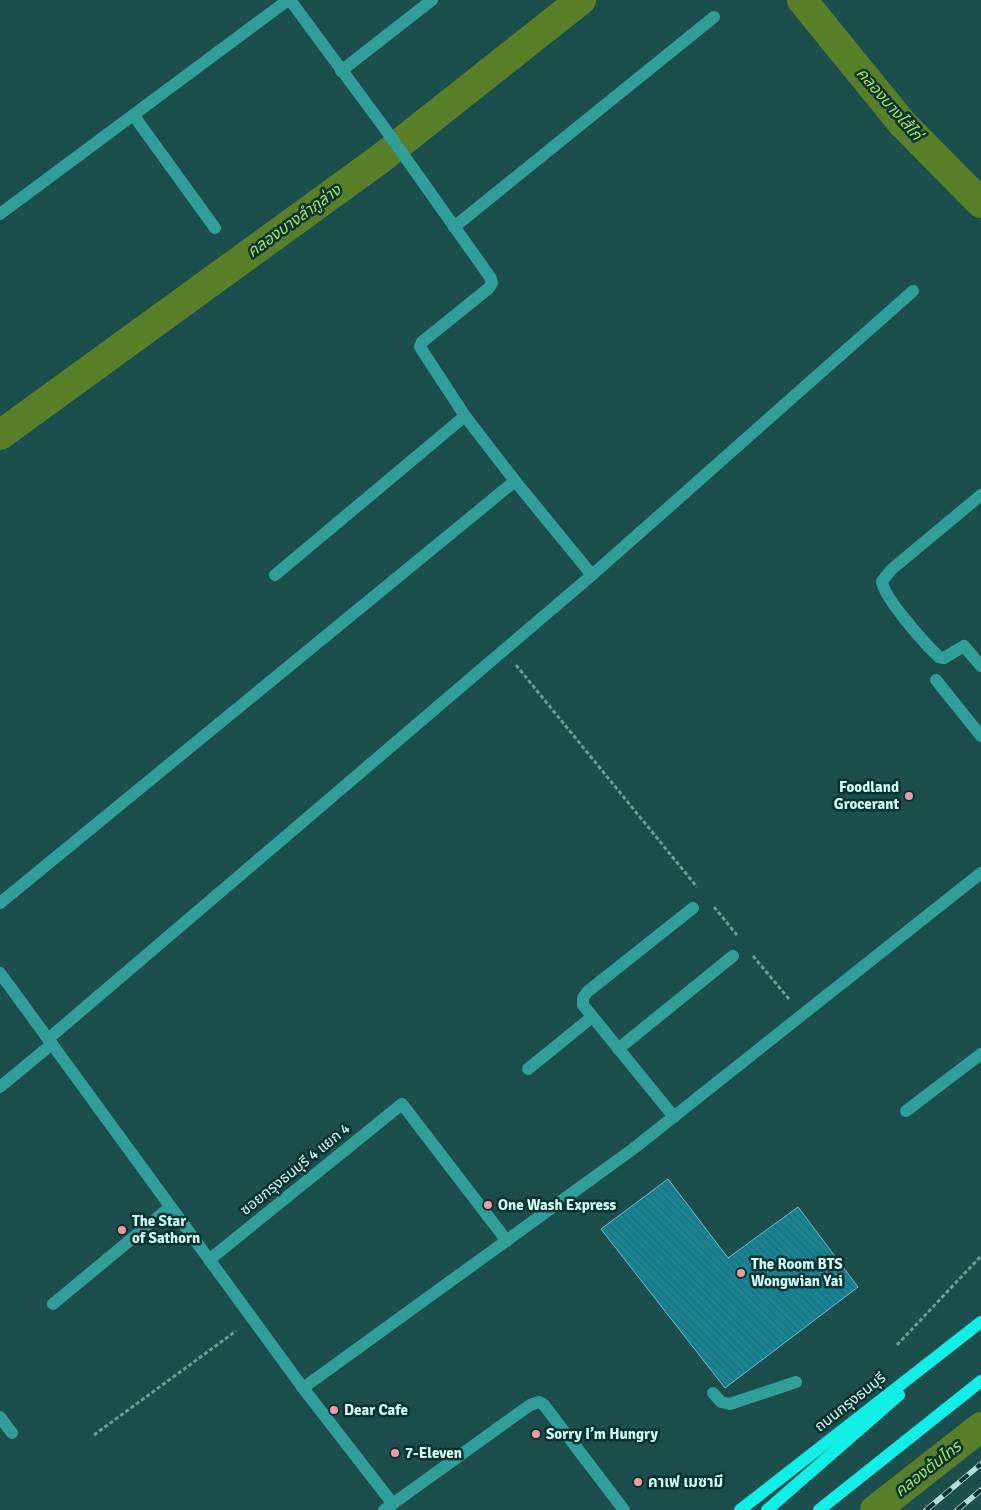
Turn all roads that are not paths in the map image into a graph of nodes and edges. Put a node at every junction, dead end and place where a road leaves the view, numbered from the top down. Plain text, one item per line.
1 (289, 0) edge
2 (432, 0) edge
3 (714, 17) dead end
4 (341, 71) junction
5 (134, 116) junction
6 (0, 214) edge
7 (454, 227) junction
8 (214, 228) dead end
9 (913, 292) dead end
10 (465, 416) junction
11 (515, 481) junction
12 (981, 495) edge
13 (275, 575) dead end
14 (592, 575) junction
15 (981, 666) edge
16 (936, 680) dead end
17 (981, 736) edge
18 (981, 874) edge
19 (0, 903) edge
20 (693, 908) dead end
21 (733, 956) dead end
22 (0, 973) edge
23 (592, 1017) junction
24 (50, 1042) junction
25 (618, 1050) junction
26 (981, 1054) edge
27 (528, 1070) dead end
28 (0, 1087) edge
29 (906, 1111) dead end
30 (674, 1117) junction
31 (170, 1207) junction
32 (507, 1241) junction
33 (209, 1260) junction
34 (53, 1304) dead end
35 (981, 1322) edge
36 (796, 1382) dead end
37 (981, 1382) edge
38 (303, 1388) junction
39 (713, 1393) dead end
40 (0, 1418) edge
41 (12, 1433) dead end
42 (388, 1507) edge
43 (624, 1510) edge
44 (740, 1510) edge
45 (767, 1510) edge
46 (819, 1510) edge

1 - 4 street
1 - 5 street
2 - 4 street
3 - 7 street
4 - 7 street
5 - 6 street
5 - 8 street
7 - 10 street
9 - 14 street
10 - 11 street
10 - 13 street
11 - 14 street
11 - 19 street
12 - 15 street
14 - 24 street
16 - 17 street
18 - 30 street
20 - 23 street
21 - 25 street
22 - 24 street
23 - 25 street
23 - 27 street
24 - 28 street
24 - 31 street
25 - 30 street
26 - 29 street
30 - 32 street
31 - 33 street
31 - 34 street
32 - 33 street, ซอยกรุงธนบุรี 4 แยก 4
32 - 38 street
33 - 38 street
35 - 44 main road, ถนนกรุงธนบุรี
35 - 45 main road
36 - 39 street
37 - 46 main road
38 - 42 street
40 - 41 street
42 - 43 street

